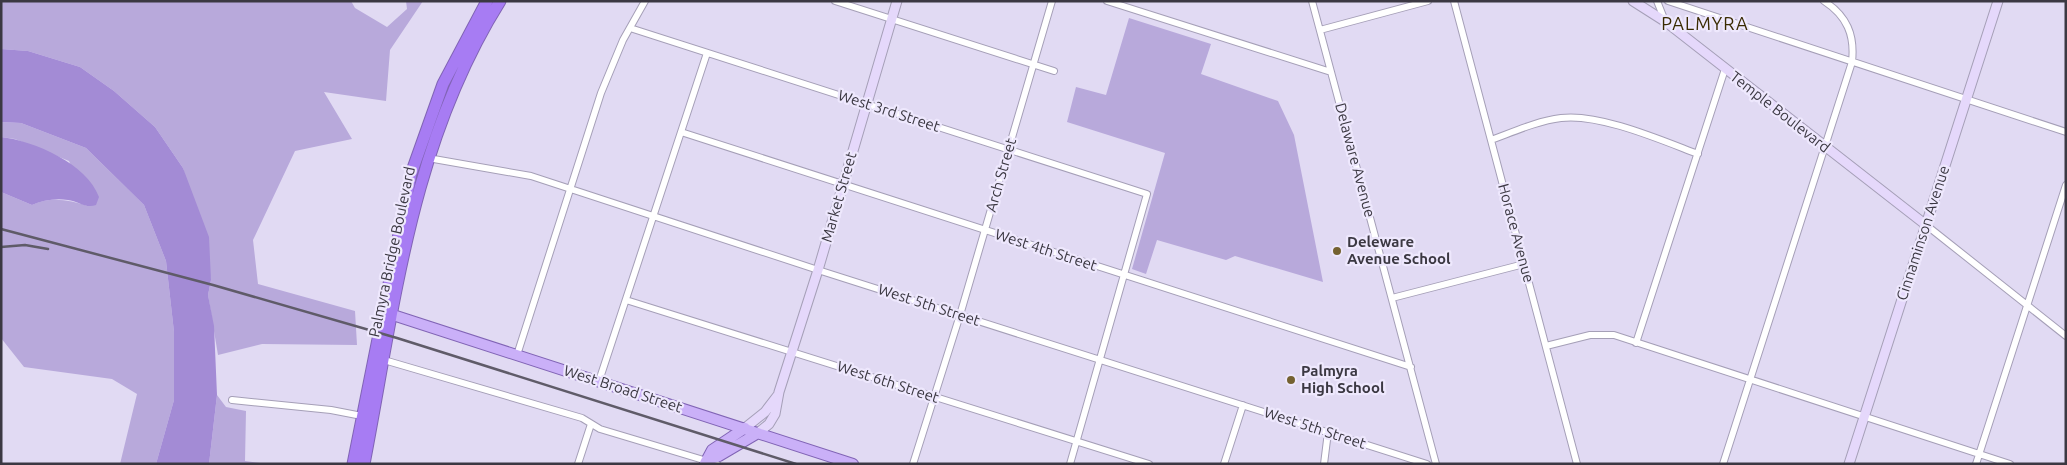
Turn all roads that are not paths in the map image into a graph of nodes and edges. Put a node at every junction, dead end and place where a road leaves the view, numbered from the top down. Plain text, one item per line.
1 (487, 1) edge
2 (500, 1) edge
3 (645, 1) edge
4 (835, 1) edge
5 (897, 1) edge
6 (1052, 1) edge
7 (1107, 1) edge
8 (1312, 1) edge
9 (1428, 1) edge
10 (1454, 1) edge
11 (1633, 1) edge
12 (1657, 1) edge
13 (1668, 1) edge
14 (1824, 1) edge
15 (1998, 1) edge
16 (892, 19) junction
17 (1666, 22) junction
18 (630, 28) junction
19 (1320, 30) junction
20 (707, 53) junction
21 (1852, 62) junction
22 (1034, 65) junction
23 (1726, 69) junction
24 (1054, 71) dead end
25 (1331, 72) junction
26 (1966, 100) junction
27 (867, 104) junction
28 (681, 132) junction
29 (2066, 132) edge
30 (1491, 140) junction
31 (1825, 146) junction
32 (1008, 150) junction
33 (1698, 154) junction
34 (428, 158) junction
35 (843, 184) junction
36 (2066, 184) edge
37 (571, 191) junction
38 (652, 215) junction
39 (1926, 225) junction
40 (985, 230) junction
41 (1524, 264) junction
42 (818, 270) junction
43 (1124, 275) junction
44 (1392, 298) junction
45 (626, 300) junction
46 (2027, 305) junction
47 (393, 315) junction
48 (960, 315) junction
49 (2066, 336) edge
50 (1636, 343) junction
51 (1546, 346) junction
52 (791, 351) junction
53 (517, 355) junction
54 (384, 360) junction
55 (1100, 360) junction
56 (1410, 367) junction
57 (1750, 380) junction
58 (599, 381) junction
59 (779, 392) junction
60 (933, 396) junction
61 (232, 400) dead end
62 (1243, 405) junction
63 (362, 416) junction
64 (1864, 416) junction
65 (591, 424) junction
66 (745, 428) junction
67 (1328, 432) junction
68 (758, 433) junction
69 (1076, 441) junction
70 (1979, 454) junction
71 (705, 462) edge
72 (351, 464) edge
73 (364, 464) edge
74 (578, 464) edge
75 (717, 464) edge
76 (853, 464) edge
77 (913, 464) edge
78 (1070, 464) edge
79 (1149, 464) edge
80 (1224, 464) edge
81 (1324, 464) edge
82 (1427, 464) edge
83 (1436, 464) edge
84 (1577, 464) edge
85 (1722, 464) edge
86 (1849, 464) edge
87 (1976, 464) edge
88 (2010, 464) edge

1 - 63 highway, Palmyra Bridge Boulevard
2 - 34 highway, Palmyra Bridge Boulevard
3 - 18 street
4 - 16 street
5 - 16 street, Market Street
6 - 22 street, Arch Street
7 - 25 street
8 - 19 street, Delaware Avenue
9 - 19 street
10 - 30 street, Horace Avenue
11 - 17 street, Temple Boulevard
12 - 17 street
13 - 21 street
14 - 21 street
15 - 26 street, Cinnaminson Avenue
16 - 22 street
16 - 27 street, Market Street
17 - 23 street, Temple Boulevard
18 - 20 street, West 3rd Street
18 - 37 street
19 - 25 street, Delaware Avenue
20 - 27 street, West 3rd Street
20 - 28 street
21 - 26 street
21 - 31 street
22 - 24 street
22 - 32 street, Arch Street
23 - 31 street, Temple Boulevard
23 - 33 street
25 - 44 street, Delaware Avenue
26 - 29 street
26 - 39 street, Cinnaminson Avenue
27 - 32 street, West 3rd Street
27 - 35 street, Market Street
28 - 35 street, West 4th Street
28 - 38 street
30 - 33 street
30 - 41 street, Horace Avenue
31 - 39 street, Temple Boulevard
31 - 57 street
32 - 40 street, Arch Street
32 - 43 street, West 3rd Street
33 - 50 street
34 - 37 street, West 5th Street
34 - 47 highway, Palmyra Bridge Boulevard
35 - 40 street, West 4th Street
35 - 42 street, Market Street
36 - 46 street
37 - 38 street, West 5th Street
37 - 53 street
38 - 42 street, West 5th Street
38 - 45 street
39 - 46 street
39 - 64 street, Cinnaminson Avenue
40 - 43 street, West 4th Street
40 - 48 street, Arch Street
41 - 44 street
41 - 51 street, Horace Avenue
42 - 48 street, West 5th Street
42 - 52 street, Market Street
43 - 55 street
43 - 56 street, West 4th Street
44 - 56 street, Delaware Avenue
45 - 52 street, West 6th Street
45 - 58 street
46 - 49 street
46 - 70 street
47 - 53 main road, West Broad Street
47 - 54 highway, Palmyra Bridge Boulevard
48 - 55 street, West 5th Street
48 - 60 street, Arch Street
50 - 51 street
50 - 57 street
51 - 84 street, Horace Avenue
52 - 59 street, Market Street
52 - 60 street, West 6th Street
53 - 58 main road, West Broad Street
54 - 65 street
54 - 73 highway, Palmyra Bridge Boulevard
55 - 62 street, West 5th Street
55 - 69 street
56 - 83 street, Delaware Avenue
57 - 64 street
57 - 85 street
58 - 66 main road, West Broad Street
59 - 66 street, Market Street
59 - 68 street, Market Street
60 - 69 street, West 6th Street
60 - 77 street, Arch Street
61 - 63 street
62 - 67 street, West 5th Street
62 - 80 street
63 - 72 highway, Palmyra Bridge Boulevard
64 - 70 street
64 - 86 street, Cinnaminson Avenue
65 - 71 street
65 - 74 street
66 - 68 main road, West Broad Street
66 - 71 main road
67 - 81 street
67 - 82 street, West 5th Street
68 - 71 main road
68 - 76 main road, West Broad Street
69 - 78 street
69 - 79 street, West 6th Street
70 - 87 street
70 - 88 street
71 - 75 street

